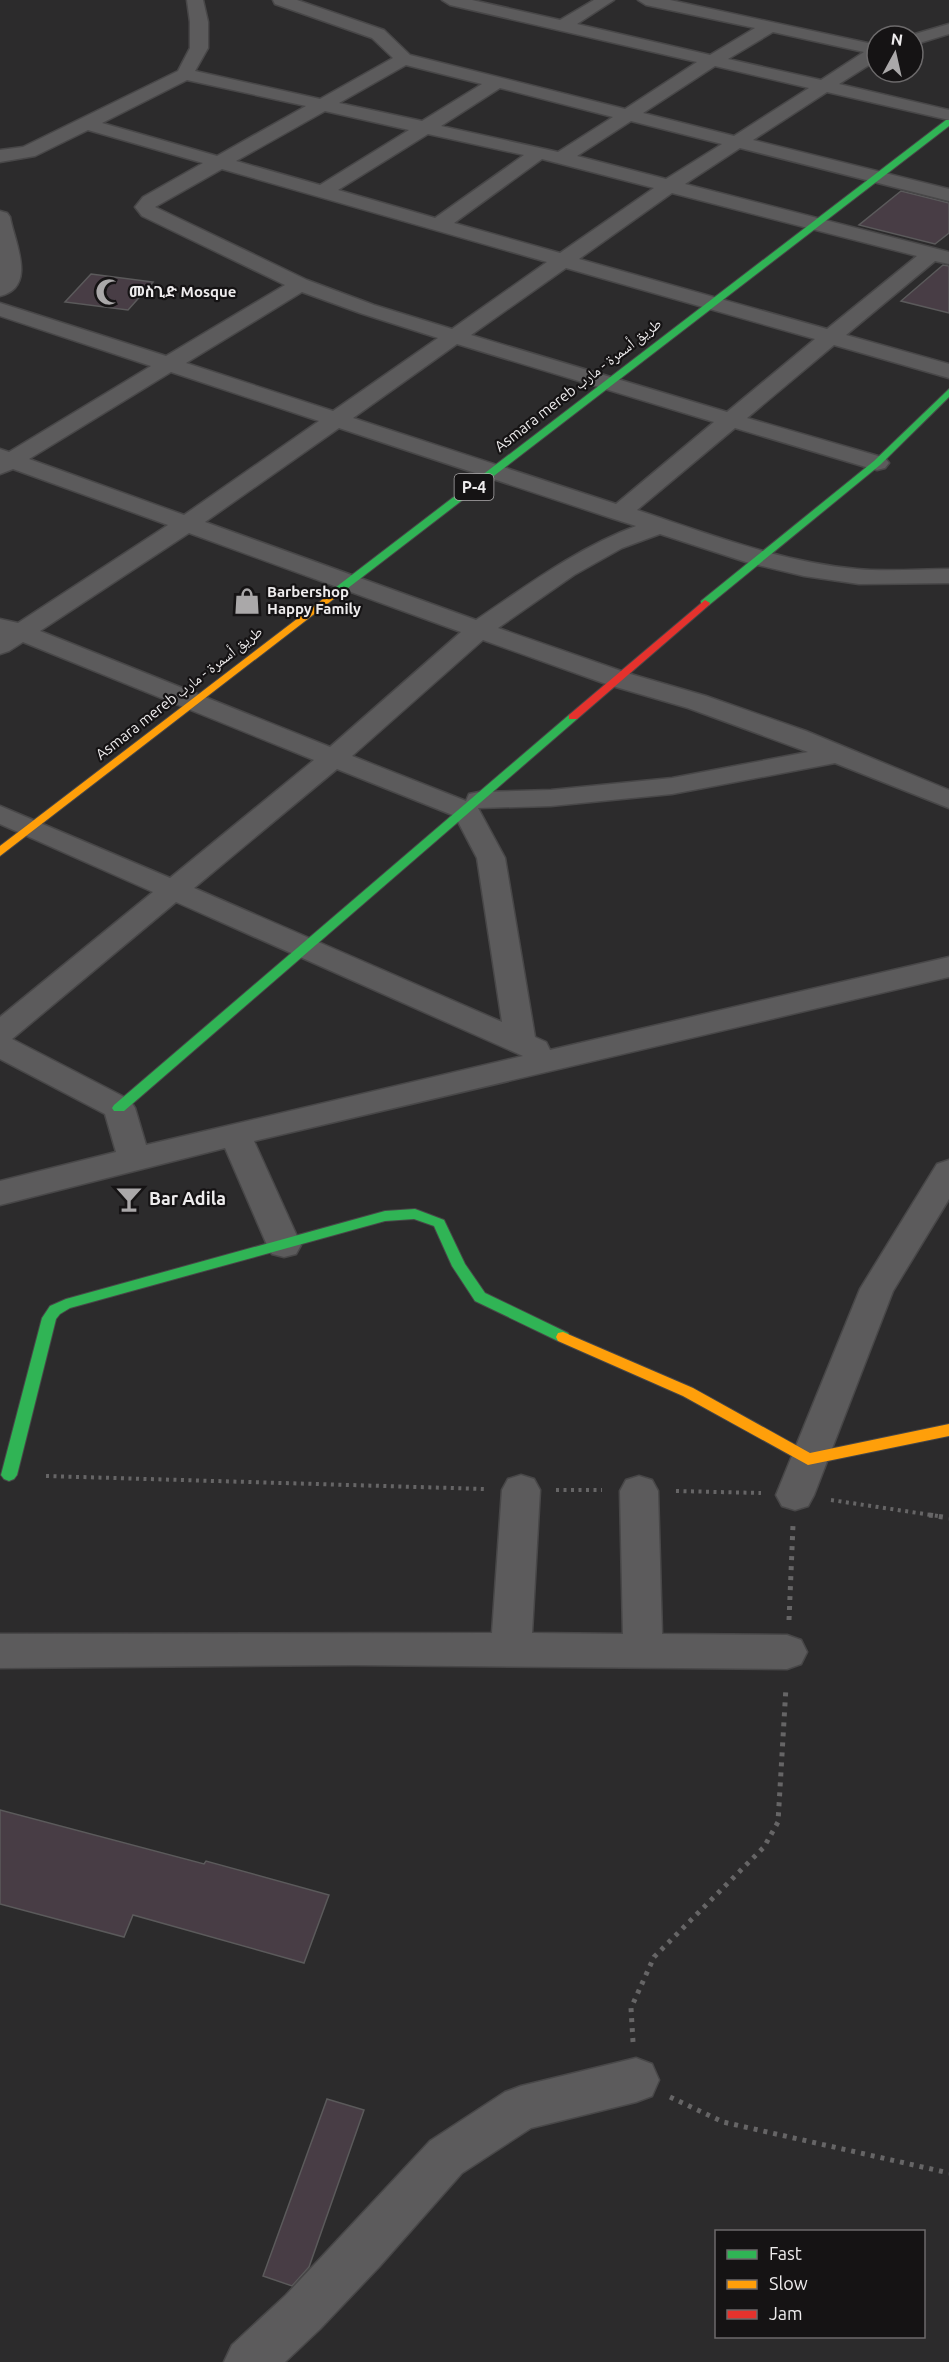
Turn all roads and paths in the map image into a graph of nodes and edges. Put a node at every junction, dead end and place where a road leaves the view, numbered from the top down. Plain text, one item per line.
1 (195, 0) edge
2 (281, 0) edge
3 (450, 0) edge
4 (606, 0) edge
5 (646, 0) edge
6 (562, 26) junction
7 (770, 26) junction
8 (949, 29) edge
9 (925, 36) edge
10 (865, 48) edge
11 (404, 59) junction
12 (865, 59) edge
13 (711, 60) junction
14 (185, 74) junction
15 (498, 82) junction
16 (824, 86) junction
17 (320, 106) junction
18 (630, 115) junction
19 (949, 115) edge
20 (949, 122) edge
21 (86, 124) junction
22 (426, 128) junction
23 (735, 141) junction
24 (539, 153) junction
25 (0, 156) edge
26 (561, 158) junction
27 (220, 162) junction
28 (876, 177) junction
29 (669, 186) junction
30 (322, 192) junction
31 (949, 195) edge
32 (0, 217) edge
33 (813, 224) junction
34 (438, 225) junction
35 (940, 256) edge
36 (564, 261) junction
37 (300, 284) junction
38 (0, 290) edge
39 (711, 304) junction
40 (0, 309) edge
41 (456, 336) junction
42 (829, 337) junction
43 (169, 366) junction
44 (949, 371) edge
45 (607, 384) junction
46 (949, 392) edge
47 (335, 420) junction
48 (732, 420) junction
49 (4, 461) edge
50 (877, 463) junction
51 (492, 472) junction
52 (619, 513) junction
53 (188, 523) junction
54 (657, 526) junction
55 (758, 558) junction
56 (949, 576) edge
57 (351, 583) junction
58 (479, 630) junction
59 (7, 634) edge
60 (618, 679) junction
61 (194, 703) junction
62 (838, 754) junction
63 (333, 758) junction
64 (949, 800) edge
65 (472, 806) junction
66 (0, 813) edge
67 (33, 827) junction
68 (0, 852) edge
69 (174, 889) junction
70 (308, 948) junction
71 (949, 967) edge
72 (0, 1033) edge
73 (520, 1041) junction
74 (0, 1046) edge
75 (555, 1060) junction
76 (119, 1108) junction
77 (236, 1134) junction
78 (134, 1160) junction
79 (949, 1172) edge
80 (0, 1193) edge
81 (284, 1245) junction
82 (949, 1430) edge
83 (808, 1459) junction
84 (9, 1475) joint
85 (520, 1490) junction
86 (639, 1491) junction
87 (795, 1495) junction
88 (949, 1518) edge
89 (511, 1648) junction
90 (0, 1650) edge
91 (643, 1650) junction
92 (787, 1652) junction
93 (636, 2080) junction
94 (949, 2173) edge
95 (249, 2362) edge

1 - 14 street
2 - 11 street
3 - 6 street
4 - 6 street
5 - 7 street
6 - 13 street
7 - 10 street
7 - 13 street
8 - 9 street
11 - 15 street
11 - 17 street
12 - 16 street
13 - 16 street
13 - 18 street
14 - 17 street
14 - 21 street
15 - 18 street
15 - 22 street
16 - 19 street
16 - 23 street
17 - 22 street
17 - 27 street
18 - 23 street
18 - 26 street
20 - 28 main road, Asmara mereb طريق أسمرة - مارب / P-4
21 - 25 street
21 - 27 street
22 - 24 street
22 - 30 street
23 - 28 street
23 - 29 street
24 - 26 street
24 - 34 street
26 - 29 street
27 - 30 street
27 - 37 street
28 - 31 street
28 - 33 main road, Asmara mereb طريق أسمرة - مارب / P-4
29 - 33 street
29 - 36 street
30 - 34 street
32 - 38 street
33 - 35 street
33 - 39 main road, Asmara mereb طريق أسمرة - مارب / P-4
34 - 36 street
35 - 42 street
36 - 39 street
36 - 41 street
37 - 41 street
37 - 43 street
39 - 42 street
39 - 45 main road, Asmara mereb طريق أسمرة - مارب / P-4
40 - 43 street
41 - 45 street
41 - 47 street
42 - 44 street
42 - 48 street
43 - 47 street
43 - 49 street
45 - 48 street
45 - 51 main road, Asmara mereb طريق أسمرة - مارب / P-4
46 - 50 main road
47 - 51 street
47 - 53 street
48 - 50 street
48 - 52 street
49 - 53 street
50 - 55 main road
51 - 52 street
51 - 57 main road, Asmara mereb طريق أسمرة - مارب / P-4
52 - 54 street
53 - 57 street
53 - 59 street
54 - 55 street
54 - 58 street
55 - 56 street
55 - 60 main road
57 - 58 street
57 - 61 main road, Asmara mereb طريق أسمرة - مارب / P-4
58 - 60 street
58 - 63 street
59 - 61 street
60 - 62 street
60 - 65 main road
61 - 63 street
61 - 67 main road, Asmara mereb طريق أسمرة - مارب / P-4
62 - 64 street
62 - 65 street
63 - 65 street
63 - 69 street
65 - 70 main road
65 - 73 street
66 - 67 street
67 - 68 main road, Asmara mereb طريق أسمرة - مارب / P-4
67 - 69 street
69 - 70 street
69 - 72 street
70 - 73 street
70 - 76 main road
71 - 75 street
73 - 75 street
74 - 76 street
75 - 77 street
76 - 78 street
77 - 78 street
77 - 81 street
78 - 80 street
79 - 83 street
81 - 83 main road
81 - 84 main road
82 - 83 main road
83 - 87 street
84 - 85 path
85 - 86 path
85 - 89 street
86 - 87 path
86 - 91 street
87 - 88 path
87 - 92 path
89 - 90 street
89 - 91 street
91 - 92 street
92 - 93 path
93 - 94 path
93 - 95 street

